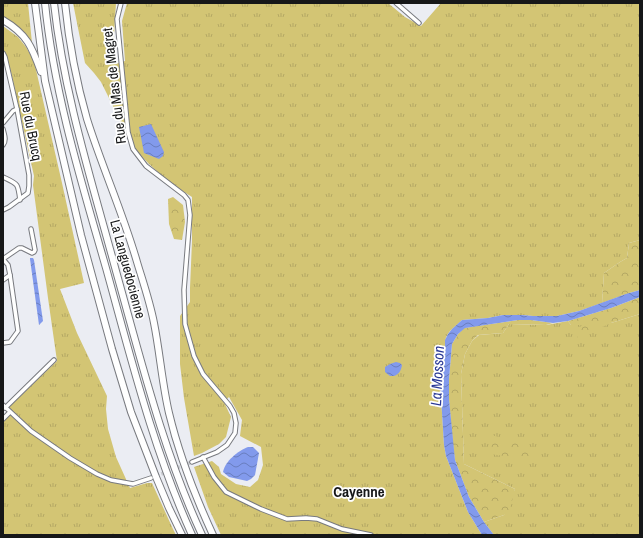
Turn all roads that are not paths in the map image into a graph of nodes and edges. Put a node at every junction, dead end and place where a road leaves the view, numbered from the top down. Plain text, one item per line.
1 (35, 3) edge
2 (45, 3) edge
3 (54, 3) edge
4 (66, 3) edge
5 (121, 3) edge
6 (396, 3) edge
7 (3, 20) edge
8 (419, 23) dead end
9 (3, 54) edge
10 (45, 81) junction
11 (17, 109) junction
12 (3, 123) edge
13 (3, 128) edge
14 (3, 145) edge
15 (3, 177) edge
16 (20, 200) junction
17 (3, 210) edge
18 (31, 229) dead end
19 (3, 259) edge
20 (10, 275) junction
21 (3, 280) edge
22 (3, 343) edge
23 (54, 360) dead end
24 (4, 406) edge
25 (10, 412) junction
26 (3, 419) edge
27 (203, 457) junction
28 (192, 462) tunnel mouth
29 (150, 478) tunnel mouth
30 (182, 535) edge
31 (192, 535) edge
32 (202, 535) edge
33 (213, 535) edge
34 (371, 535) edge

1 - 10 highway
2 - 31 highway, La Languedocienne
3 - 32 highway, La Languedocienne
4 - 33 highway
5 - 27 street, Rue du Mas de Magret
6 - 8 street
7 - 10 highway
9 - 11 street, Rue du Brucq
10 - 30 highway
11 - 12 street
11 - 16 street, Rue du Brucq
13 - 14 street
15 - 16 street
16 - 17 street
18 - 19 street
19 - 20 street
20 - 21 street
20 - 22 street
23 - 24 street
24 - 25 street
25 - 26 street
25 - 29 street
27 - 28 street, Rue du Mas de Magret
27 - 34 street

